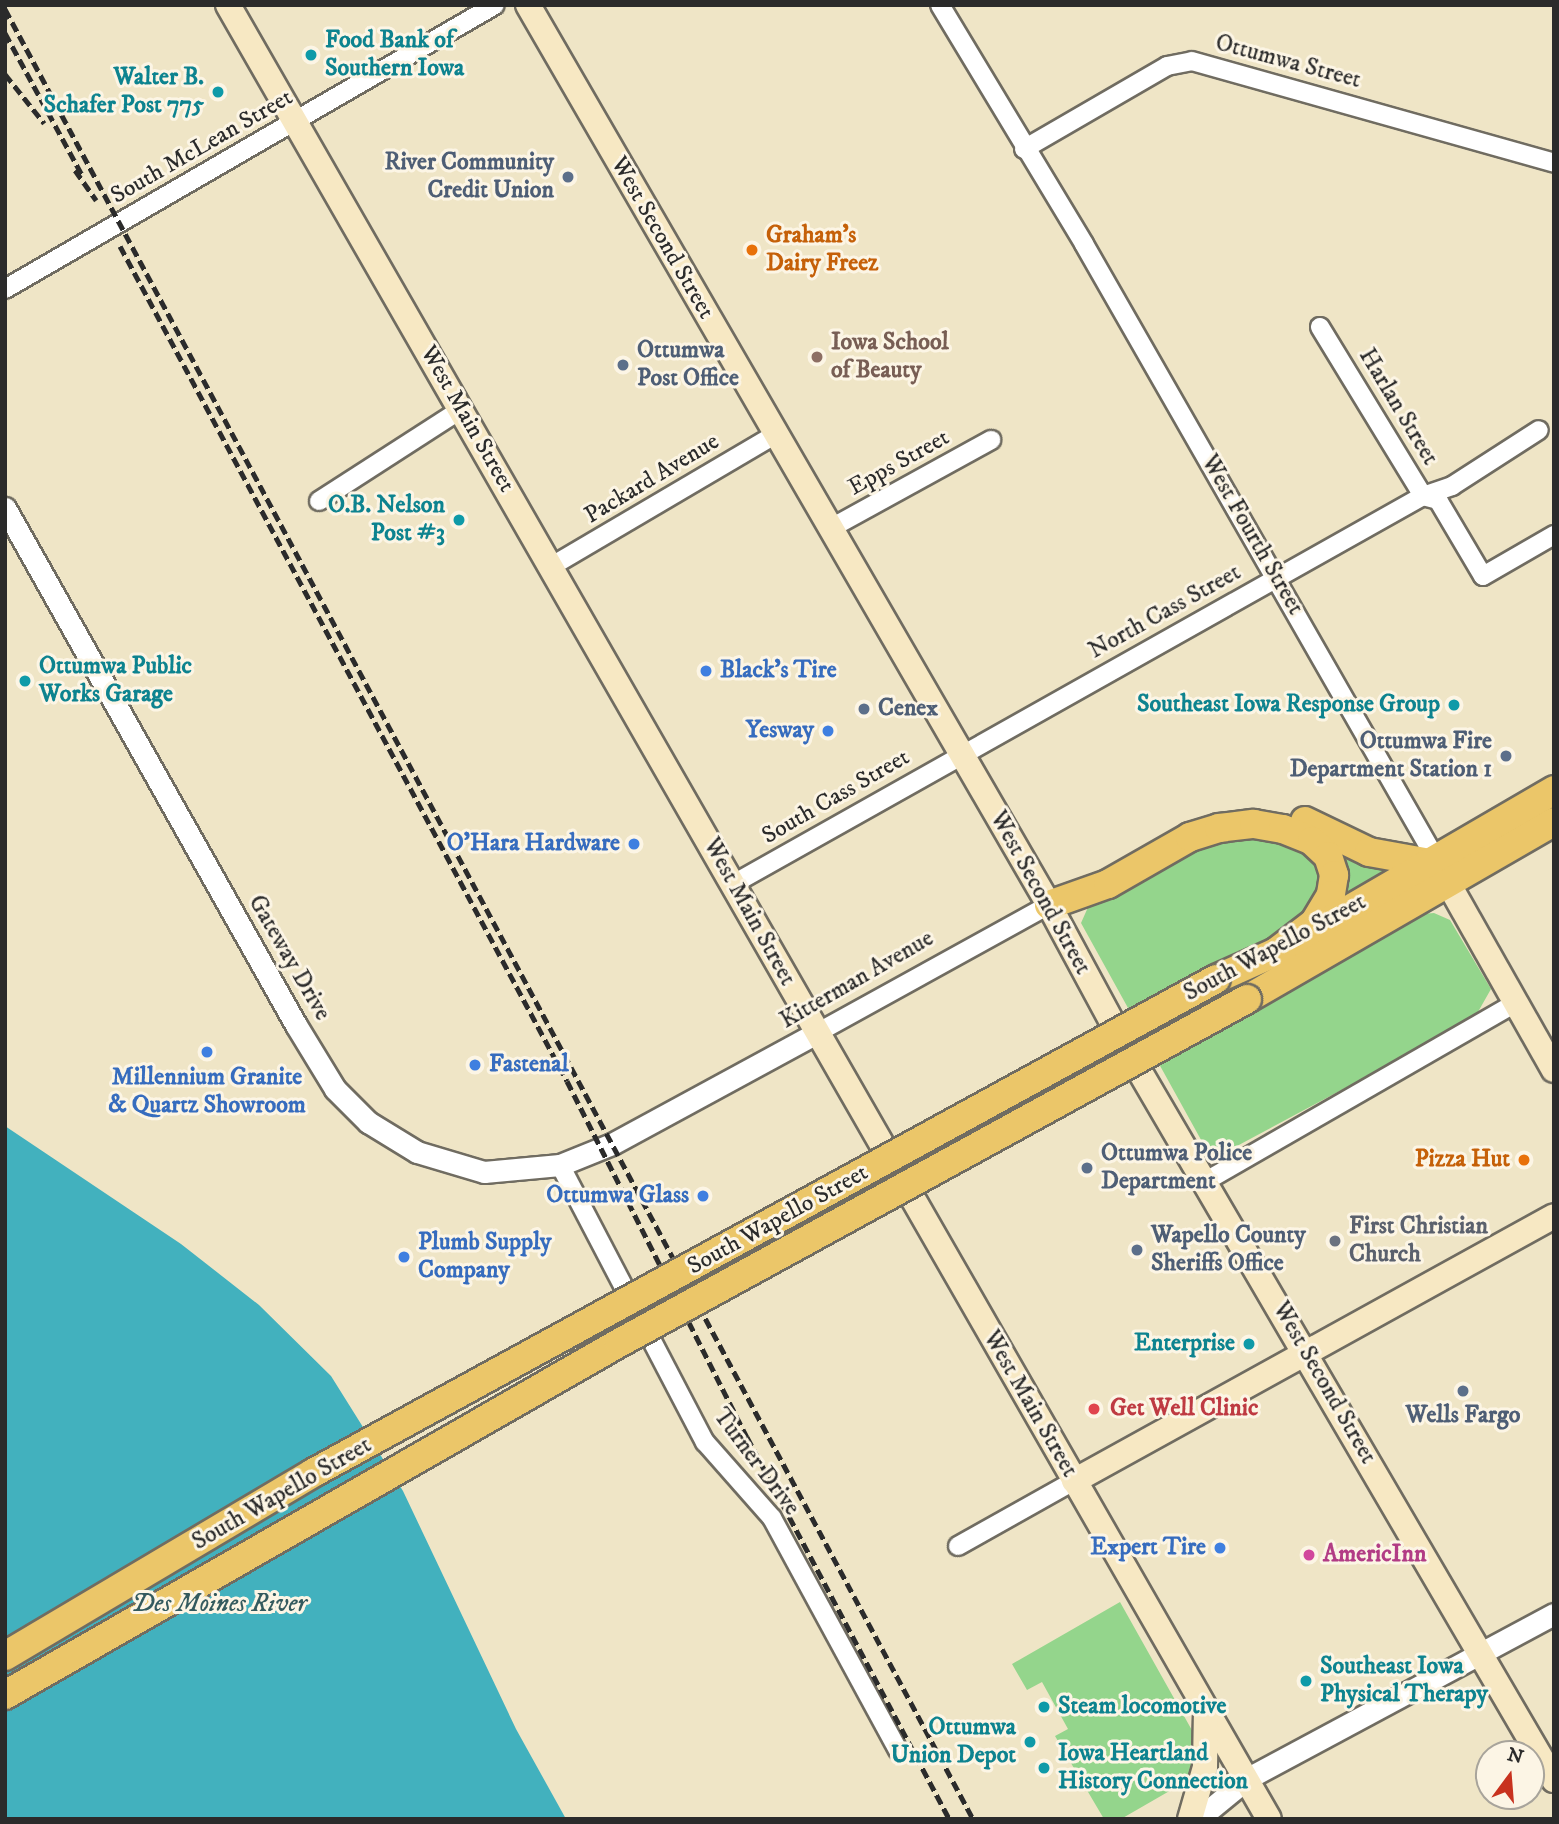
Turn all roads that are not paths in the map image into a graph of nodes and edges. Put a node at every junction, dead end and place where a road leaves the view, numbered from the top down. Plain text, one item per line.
1 (228, 5) edge
2 (495, 5) edge
3 (528, 5) edge
4 (940, 5) edge
5 (296, 122) junction
6 (1024, 149) junction
7 (1554, 163) edge
8 (5, 289) edge
9 (1320, 327) dead end
10 (462, 409) junction
11 (1539, 430) dead end
12 (776, 434) junction
13 (991, 440) dead end
14 (1423, 496) junction
15 (319, 501) dead end
16 (5, 508) edge
17 (831, 528) junction
18 (1554, 535) edge
19 (552, 566) junction
20 (1277, 578) junction
21 (961, 754) junction
22 (1554, 790) edge
23 (1554, 822) edge
24 (1433, 861) junction
25 (735, 883) junction
26 (1447, 887) junction
27 (1049, 905) junction
28 (1276, 951) junction
29 (1515, 1003) junction
30 (815, 1034) junction
31 (1126, 1048) junction
32 (1554, 1070) edge
33 (691, 1102) joint
34 (559, 1165) junction
35 (897, 1175) junction
36 (1206, 1181) junction
37 (1554, 1216) edge
38 (714, 1278) dead end
39 (1308, 1356) junction
40 (1074, 1481) junction
41 (958, 1546) dead end
42 (1554, 1614) edge
43 (1482, 1655) junction
44 (5, 1656) edge
45 (5, 1695) edge
46 (1206, 1706) junction
47 (898, 1750) dead end
48 (1248, 1778) junction
49 (1554, 1780) edge
50 (1190, 1819) edge
51 (1198, 1819) edge
52 (1269, 1819) edge

1 - 5 main road, West Main Street
2 - 5 street, South McLean Street
3 - 12 main road, West Second Street
4 - 6 street, West Fourth Street
5 - 8 street, South McLean Street
5 - 10 main road, West Main Street
6 - 7 street, Ottumwa Street
6 - 20 street, West Fourth Street
9 - 14 street, Harlan Street
10 - 15 street
10 - 19 main road, West Main Street
11 - 14 street, North Cass Street
12 - 17 main road, West Second Street
12 - 19 street, Packard Avenue
13 - 17 street, Epps Street
14 - 18 street, Harlan Street
14 - 20 street, North Cass Street
16 - 34 street, Gateway Drive
17 - 21 main road, West Second Street
19 - 25 main road, West Main Street
20 - 21 street, North Cass Street
20 - 24 street, West Fourth Street
21 - 25 street, South Cass Street
21 - 27 main road, West Second Street
22 - 24 highway, South Wapello Street
23 - 26 highway, South Wapello Street
24 - 26 main road, West Fourth Street
24 - 27 highway
24 - 28 highway, South Wapello Street
25 - 30 main road, West Main Street
26 - 29 main road, West Fourth Street
26 - 45 highway, South Wapello Street, bridge
27 - 28 highway
27 - 30 street, Kitterman Avenue
27 - 31 main road, West Second Street
28 - 44 highway, South Wapello Street, bridge
29 - 32 main road, West Fourth Street
29 - 36 street
30 - 33 street, Kitterman Avenue
30 - 35 main road, West Main Street
31 - 35 street, South Wapello Street
31 - 36 main road, West Second Street
33 - 34 street, Gateway Drive
34 - 47 street, Turner Drive
35 - 38 street, South Wapello Street
35 - 40 main road, West Main Street
36 - 39 main road, West Second Street
37 - 39 main road
39 - 40 main road
39 - 43 main road, West Second Street
40 - 41 street
40 - 46 main road, West Main Street
42 - 43 street
43 - 48 street
43 - 49 main road, West Second Street
46 - 48 main road, West Main Street
46 - 50 main road
48 - 51 street
48 - 52 main road, West Main Street

